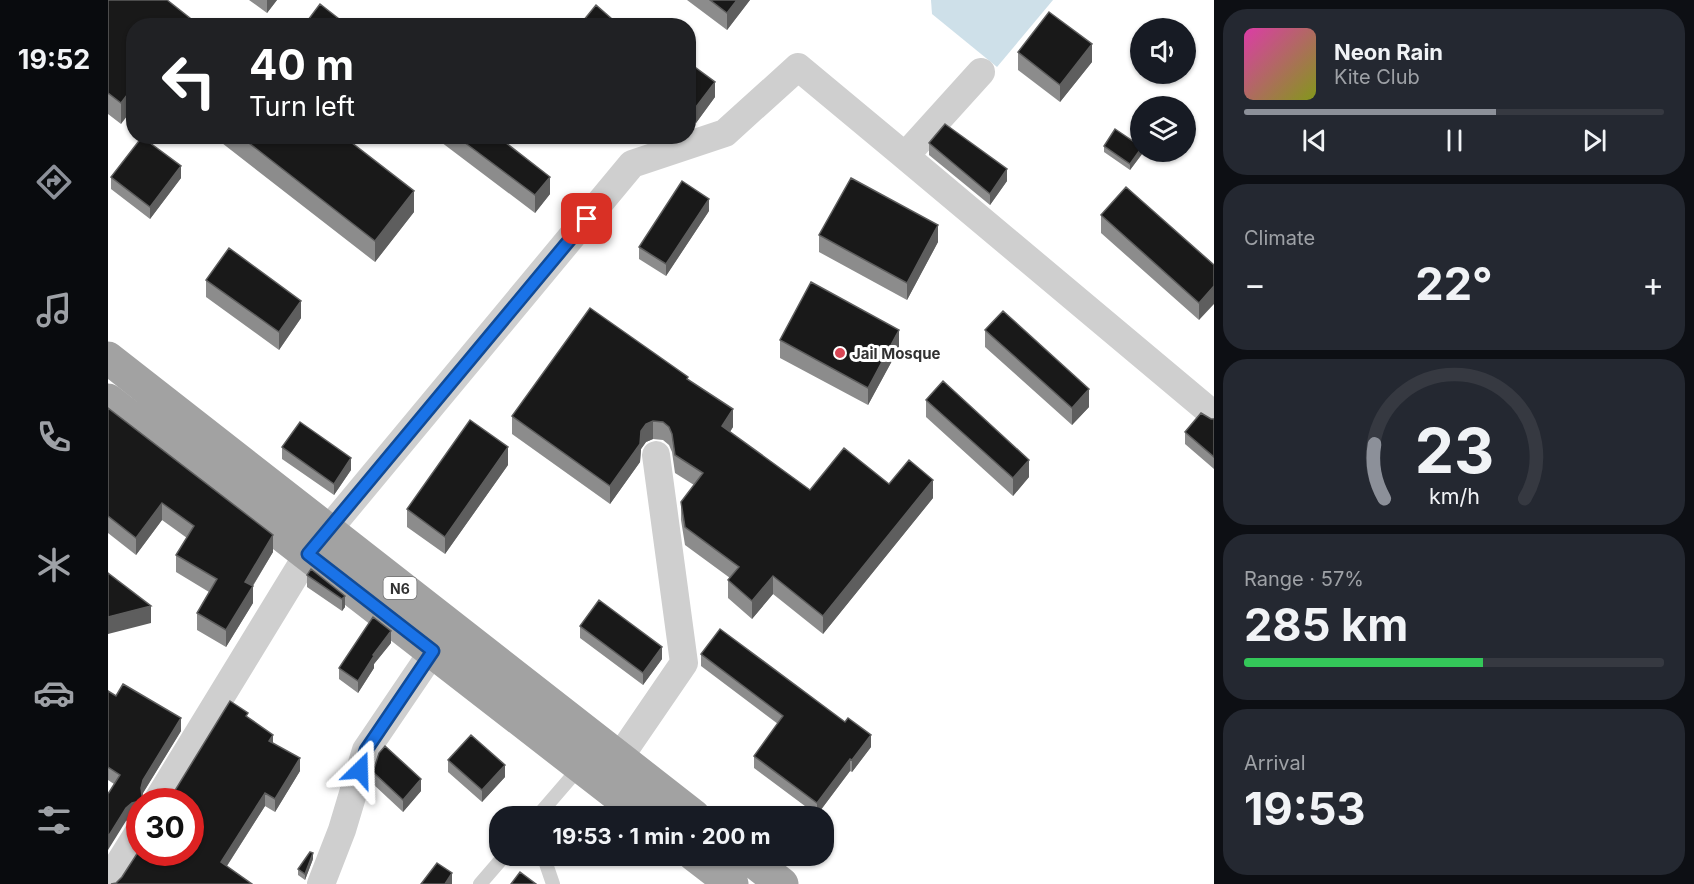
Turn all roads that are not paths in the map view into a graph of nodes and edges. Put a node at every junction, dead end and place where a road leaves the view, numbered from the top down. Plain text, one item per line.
1 (981, 72) dead end
2 (696, 143) edge
3 (692, 144) edge
4 (905, 156) junction
5 (108, 358) edge
6 (108, 400) edge
7 (1214, 415) edge
8 (656, 455) dead end
9 (318, 542) junction
10 (433, 651) junction
11 (619, 758) junction
12 (580, 767) junction
13 (165, 788) edge
14 (548, 806) edge
15 (631, 806) edge
16 (681, 806) edge
17 (126, 852) edge
18 (496, 866) edge
19 (547, 866) edge
20 (708, 866) edge
21 (759, 866) edge
22 (108, 881) edge
23 (321, 884) edge
24 (480, 884) edge
25 (553, 884) edge
26 (732, 884) edge
27 (782, 884) edge

1 - 4 street
2 - 4 street
3 - 9 street
4 - 7 street
5 - 9 highway, N6
6 - 9 highway, N6
8 - 11 street
9 - 10 highway, N6
9 - 11 highway, N6
9 - 13 street
10 - 12 highway, N6
10 - 23 street
11 - 16 highway, N6
12 - 14 lane
12 - 15 highway, N6
17 - 22 street
18 - 24 lane
19 - 25 lane
20 - 26 highway
21 - 27 highway

